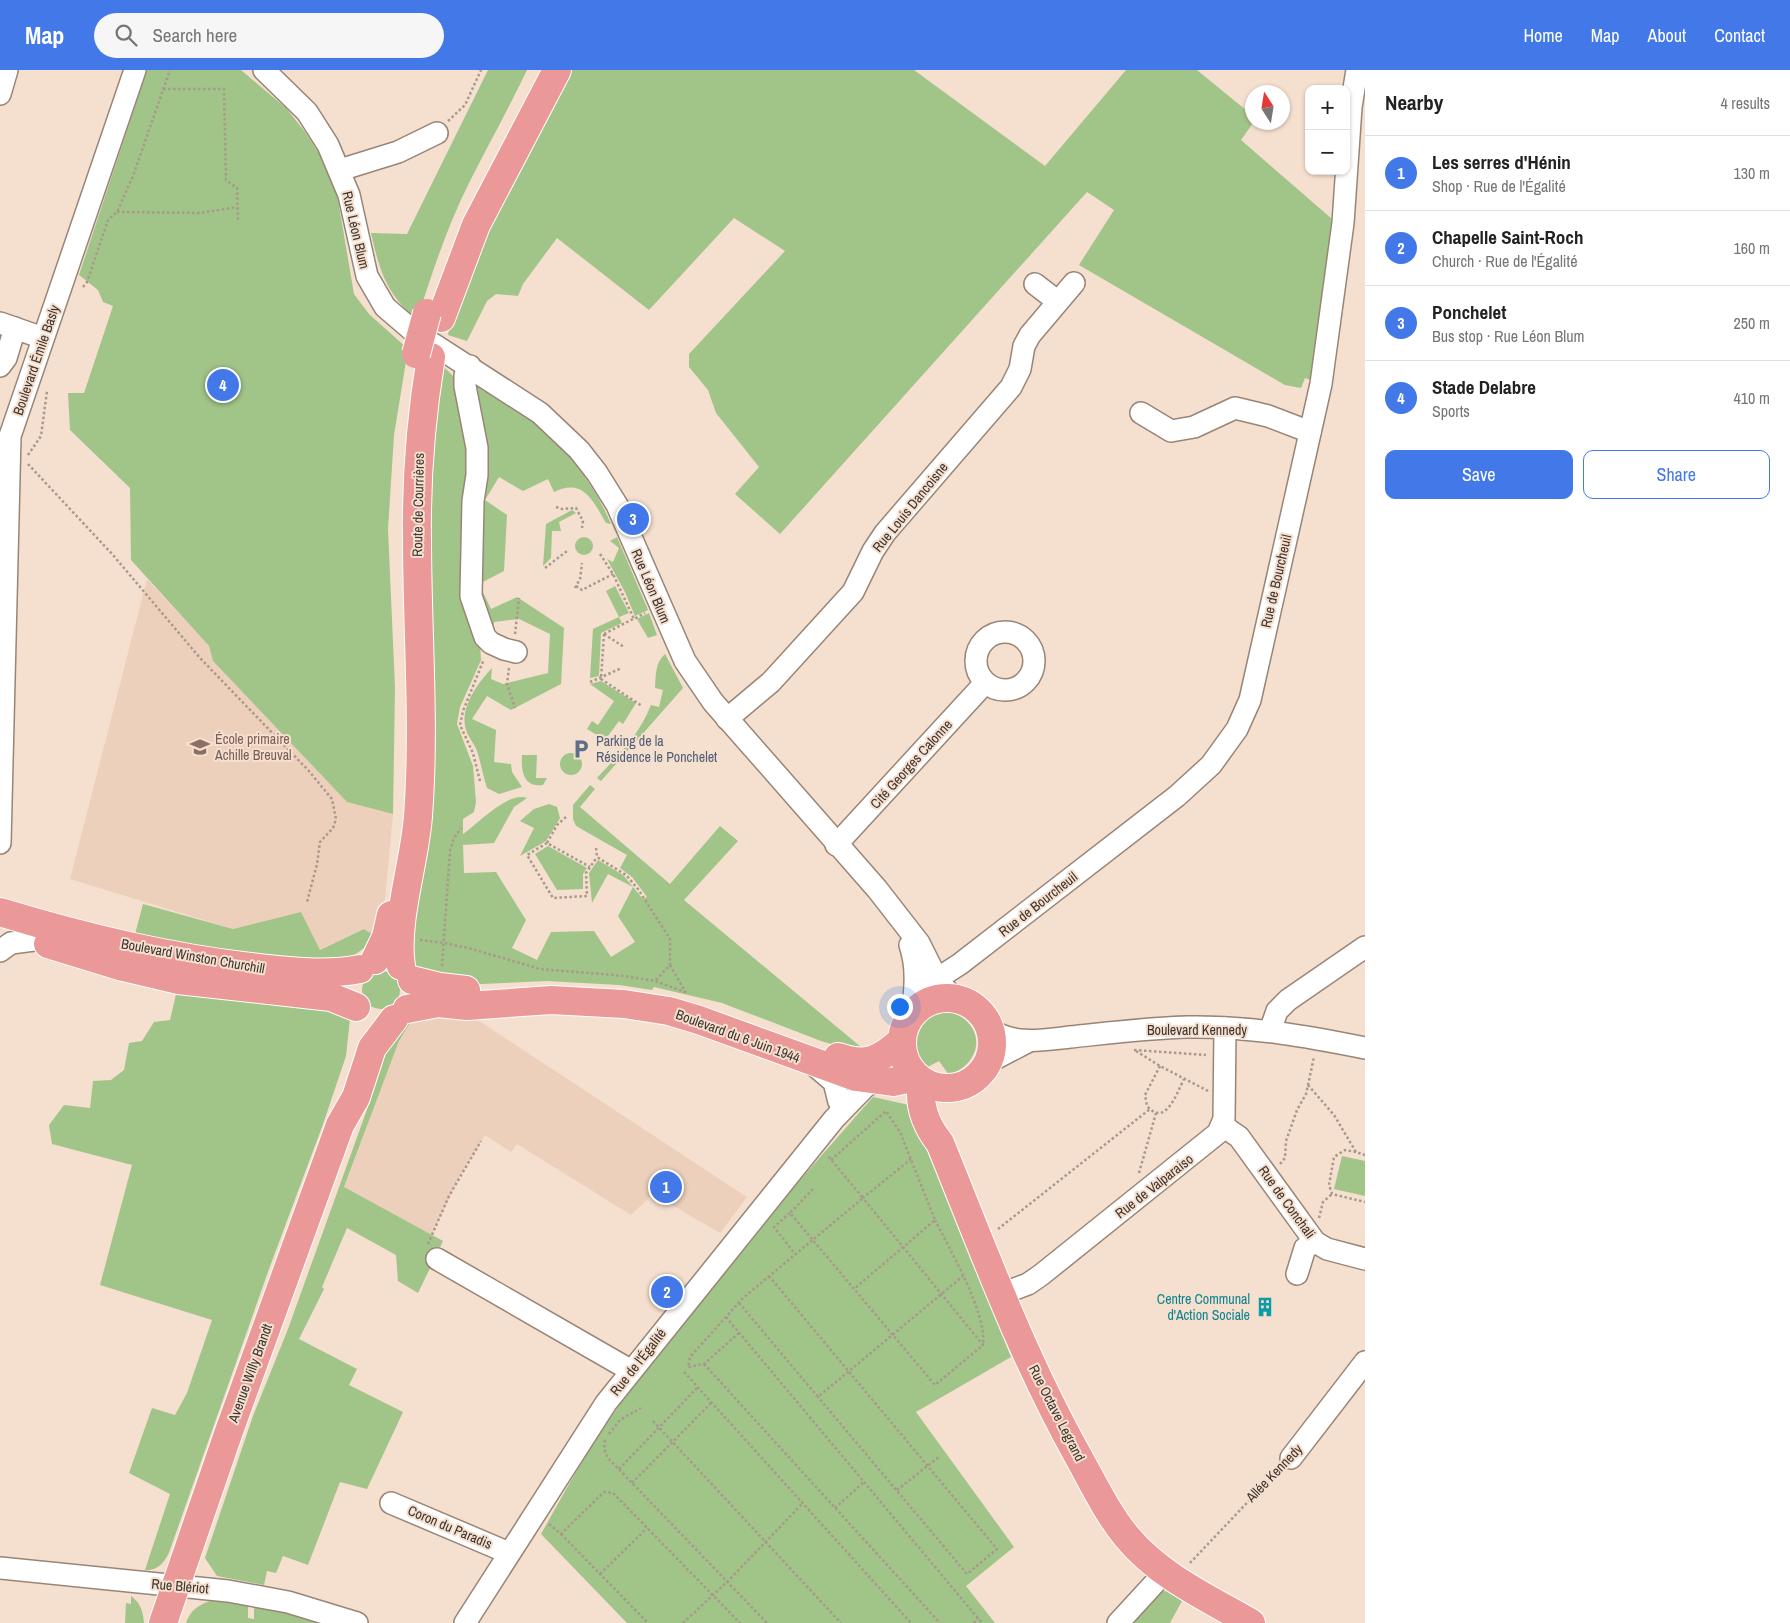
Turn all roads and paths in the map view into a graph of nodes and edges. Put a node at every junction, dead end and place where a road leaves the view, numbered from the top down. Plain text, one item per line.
1 (7, 70) edge
2 (135, 70) edge
3 (170, 70) edge
4 (264, 70) edge
5 (481, 70) edge
6 (542, 70) edge
7 (557, 70) edge
8 (1357, 70) edge
9 (163, 89) junction
10 (0, 94) edge
11 (437, 133) joint
12 (340, 170) junction
13 (237, 207) junction
14 (117, 212) junction
15 (238, 222) dead end
16 (1074, 283) dead end
17 (1035, 284) dead end
18 (82, 287) dead end
19 (1057, 301) junction
20 (434, 316) junction
21 (8, 325) edge
22 (43, 338) junction
23 (423, 356) junction
24 (0, 366) edge
25 (470, 366) junction
26 (47, 391) dead end
27 (1141, 413) dead end
28 (1310, 432) junction
29 (556, 507) dead end
30 (582, 528) dead end
31 (567, 551) dead end
32 (600, 554) dead end
33 (582, 563) dead end
34 (545, 568) dead end
35 (613, 574) junction
36 (519, 598) dead end
37 (660, 607) junction
38 (634, 619) junction
39 (604, 634) junction
40 (624, 647) dead end
41 (516, 652) junction
42 (622, 668) dead end
43 (478, 675) dead end
44 (601, 678) junction
45 (590, 682) dead end
46 (985, 683) dead end
47 (642, 706) dead end
48 (515, 708) dead end
49 (727, 719) junction
50 (480, 781) dead end
51 (566, 817) dead end
52 (461, 828) dead end
53 (0, 843) edge
54 (547, 843) junction
55 (836, 845) junction
56 (596, 848) dead end
57 (596, 857) junction
58 (590, 867) junction
59 (307, 902) dead end
60 (0, 912) edge
61 (908, 927) junction
62 (0, 929) edge
63 (400, 939) junction
64 (34, 940) junction
65 (445, 942) junction
66 (1365, 948) edge
67 (0, 951) edge
68 (368, 964) junction
69 (960, 964) junction
70 (670, 965) junction
71 (406, 973) junction
72 (655, 981) junction
73 (953, 994) junction
74 (696, 1000) junction
75 (913, 1004) junction
76 (361, 1012) junction
77 (401, 1014) junction
78 (1225, 1028) junction
79 (990, 1029) junction
80 (1270, 1031) junction
81 (1319, 1038) junction
82 (902, 1041) junction
83 (1029, 1041) junction
84 (1365, 1048) edge
85 (1128, 1049) dead end
86 (1135, 1050) junction
87 (1225, 1056) junction
88 (810, 1062) junction
89 (987, 1063) junction
90 (1160, 1066) junction
91 (869, 1073) junction
92 (1184, 1078) junction
93 (919, 1079) junction
94 (963, 1085) junction
95 (1308, 1085) junction
96 (1224, 1092) junction
97 (1150, 1109) junction
98 (836, 1110) junction
99 (1156, 1113) junction
100 (340, 1125) junction
101 (1223, 1126) junction
102 (481, 1141) dead end
103 (940, 1143) junction
104 (825, 1152) dead end
105 (1356, 1152) junction
106 (1365, 1154) edge
107 (911, 1159) junction
108 (831, 1160) junction
109 (1268, 1176) junction
110 (813, 1189) dead end
111 (1332, 1194) junction
112 (863, 1198) junction
113 (1137, 1199) junction
114 (1365, 1202) edge
115 (790, 1213) junction
116 (935, 1220) junction
117 (1311, 1235) junction
118 (812, 1240) junction
119 (980, 1241) junction
120 (903, 1248) junction
121 (795, 1254) junction
122 (437, 1259) joint
123 (1365, 1259) edge
124 (1297, 1274) dead end
125 (770, 1276) junction
126 (963, 1276) junction
127 (854, 1289) junction
128 (941, 1294) junction
129 (1001, 1294) junction
130 (739, 1303) junction
131 (726, 1317) junction
132 (739, 1333) junction
133 (893, 1335) junction
134 (983, 1345) junction
135 (1365, 1362) edge
136 (704, 1364) junction
137 (630, 1370) junction
138 (849, 1371) junction
139 (684, 1372) dead end
140 (698, 1387) junction
141 (818, 1397) junction
142 (712, 1402) junction
143 (641, 1408) dead end
144 (653, 1421) dead end
145 (659, 1428) junction
146 (672, 1442) junction
147 (940, 1456) dead end
148 (1291, 1458) joint
149 (928, 1466) junction
150 (619, 1469) junction
151 (864, 1482) junction
152 (632, 1483) junction
153 (897, 1490) junction
154 (391, 1503) dead end
155 (803, 1503) junction
156 (835, 1508) junction
157 (548, 1522) dead end
158 (648, 1528) junction
159 (561, 1534) junction
160 (765, 1542) junction
161 (510, 1553) junction
162 (0, 1568) edge
163 (600, 1574) junction
164 (1171, 1577) junction
165 (728, 1581) junction
166 (175, 1585) junction
167 (713, 1594) junction
168 (978, 1618) junction
169 (163, 1623) edge
170 (357, 1623) edge
171 (465, 1623) edge
172 (648, 1623) edge
173 (683, 1623) edge
174 (740, 1623) edge
175 (768, 1623) edge
176 (841, 1623) edge
177 (911, 1623) edge
178 (940, 1623) edge
179 (974, 1623) edge
180 (982, 1623) edge
181 (1118, 1623) edge
182 (1251, 1623) edge

1 - 10 street
2 - 22 street, Boulevard Émile Basly
3 - 9 path
4 - 12 street, Rue Léon Blum
5 - 11 path
6 - 20 main road, Route de Courrières
7 - 20 main road, Route de Courrières
8 - 28 street, Rue de Bourcheuil
9 - 13 path
9 - 14 path
11 - 12 street
12 - 25 street, Rue Léon Blum
13 - 14 path
13 - 15 path
14 - 18 path
16 - 19 street, Rue Louis Dancoisne
17 - 19 street
19 - 49 street, Rue Louis Dancoisne
20 - 23 main road, Route de Courrières, bridge
21 - 22 street
21 - 24 street
22 - 53 street, Boulevard Émile Basly
23 - 63 main road, Route de Courrières
23 - 68 main road, Route de Courrières
25 - 37 street, Rue Léon Blum
25 - 41 street
26 - 59 path
27 - 28 street
28 - 69 street, Rue de Bourcheuil
29 - 30 path
31 - 34 path
32 - 35 path
33 - 35 path
35 - 38 path
36 - 41 path
37 - 38 path
37 - 49 street, Rue Léon Blum
38 - 39 path
39 - 40 path
39 - 44 path
41 - 48 path
42 - 44 path
43 - 50 path
44 - 45 path
44 - 47 path
46 - 55 street, Cité Georges Calonne
49 - 55 street, Rue Léon Blum
51 - 54 path
52 - 65 path
54 - 58 path
54 - 58 path
55 - 61 street, Rue Léon Blum
56 - 57 path
57 - 58 path
57 - 70 path
60 - 68 main road, Boulevard Winston Churchill
61 - 73 street, Rue Léon Blum
61 - 75 street, Rue Léon Blum
62 - 64 main road, Boulevard Winston Churchill
63 - 65 path
63 - 71 main road, Route de Courrières
64 - 67 street, Boulevard Winston Churchill
64 - 76 main road, Boulevard Winston Churchill
65 - 72 path
66 - 80 street
68 - 71 main road
68 - 76 main road
69 - 73 street, Rue de Bourcheuil
69 - 73 street
70 - 72 path
70 - 74 path
71 - 74 main road, Boulevard du 6 Juin 1944
71 - 77 main road
72 - 74 path
73 - 75 main road
73 - 79 main road
74 - 91 main road, Boulevard du 6 Juin 1944
75 - 82 main road
76 - 77 main road
76 - 100 main road, Avenue Willy Brandt
77 - 88 main road, Boulevard du 6 Juin 1944
77 - 100 main road, Avenue Willy Brandt
78 - 80 street, Boulevard Kennedy
78 - 83 street, Boulevard Kennedy
78 - 87 street
79 - 83 street, Boulevard Kennedy
79 - 89 main road
80 - 81 street, Boulevard Kennedy
81 - 84 street, Boulevard Kennedy
81 - 95 path
82 - 91 main road
82 - 93 main road
83 - 89 street, Boulevard Kennedy
85 - 86 path
86 - 87 path
86 - 90 path
87 - 96 street
88 - 91 main road, Boulevard du 6 Juin 1944
88 - 98 street
89 - 94 main road
90 - 92 path
90 - 97 path
91 - 93 main road, Boulevard du 6 Juin 1944
91 - 98 street, Rue de l'Égalité
92 - 96 path
92 - 99 path
93 - 94 main road
93 - 103 main road, Rue Octave Legrand
94 - 103 main road, Rue Octave Legrand
95 - 105 path
95 - 109 path
96 - 101 street
97 - 99 path
97 - 119 path
98 - 137 street, Rue de l'Égalité
99 - 113 path
100 - 166 main road, Avenue Willy Brandt
101 - 109 street, Rue de Conchali
101 - 113 street, Rue de Valparaiso
102 - 122 path
103 - 119 main road, Rue Octave Legrand
104 - 108 path
105 - 106 path
105 - 111 path
107 - 108 path
107 - 112 path
107 - 116 path
108 - 112 path
109 - 117 street, Rue de Conchali
110 - 115 path
111 - 114 path
111 - 117 path
112 - 118 path
112 - 120 path
113 - 129 street, Rue de Valparaiso
115 - 118 path
115 - 121 path
116 - 120 path
116 - 126 path
117 - 123 street, Rue de Conchali
117 - 124 street
118 - 121 path
118 - 127 path
119 - 129 main road, Rue Octave Legrand
120 - 127 path
120 - 128 path
121 - 125 path
122 - 137 street
125 - 130 path
125 - 138 path
126 - 128 path
126 - 134 path
127 - 133 path
128 - 133 path
128 - 134 path
129 - 164 main road, Rue Octave Legrand
130 - 131 path
130 - 141 path
131 - 132 path
131 - 136 path
132 - 136 path
132 - 151 path
133 - 134 path
133 - 138 path
135 - 148 street, Allée Kennedy
136 - 156 path
137 - 161 street, Rue de l'Égalité
138 - 141 path
138 - 149 path
139 - 140 path
140 - 142 path
140 - 145 path
141 - 153 path
142 - 146 path
142 - 155 path
143 - 150 path
144 - 145 path
145 - 146 path
145 - 150 path
146 - 152 path
146 - 160 path
147 - 149 path
148 - 164 path, Allée Kennedy
149 - 153 path
149 - 153 path
150 - 152 path
151 - 156 path
151 - 168 path
152 - 165 path
154 - 161 street, Coron du Paradis
155 - 160 path
155 - 177 path
156 - 178 path
157 - 159 path
158 - 159 path
158 - 163 path
158 - 167 path
159 - 163 path
160 - 165 path
160 - 176 path
161 - 171 street, Rue de l'Égalité
162 - 166 street, Rue Blériot
163 - 172 path
164 - 181 street
164 - 182 main road, Rue Octave Legrand
165 - 167 path
165 - 175 path
166 - 169 main road, Avenue Willy Brandt
166 - 170 street, Rue Blériot
167 - 173 path
167 - 174 path
168 - 179 path
168 - 180 path

